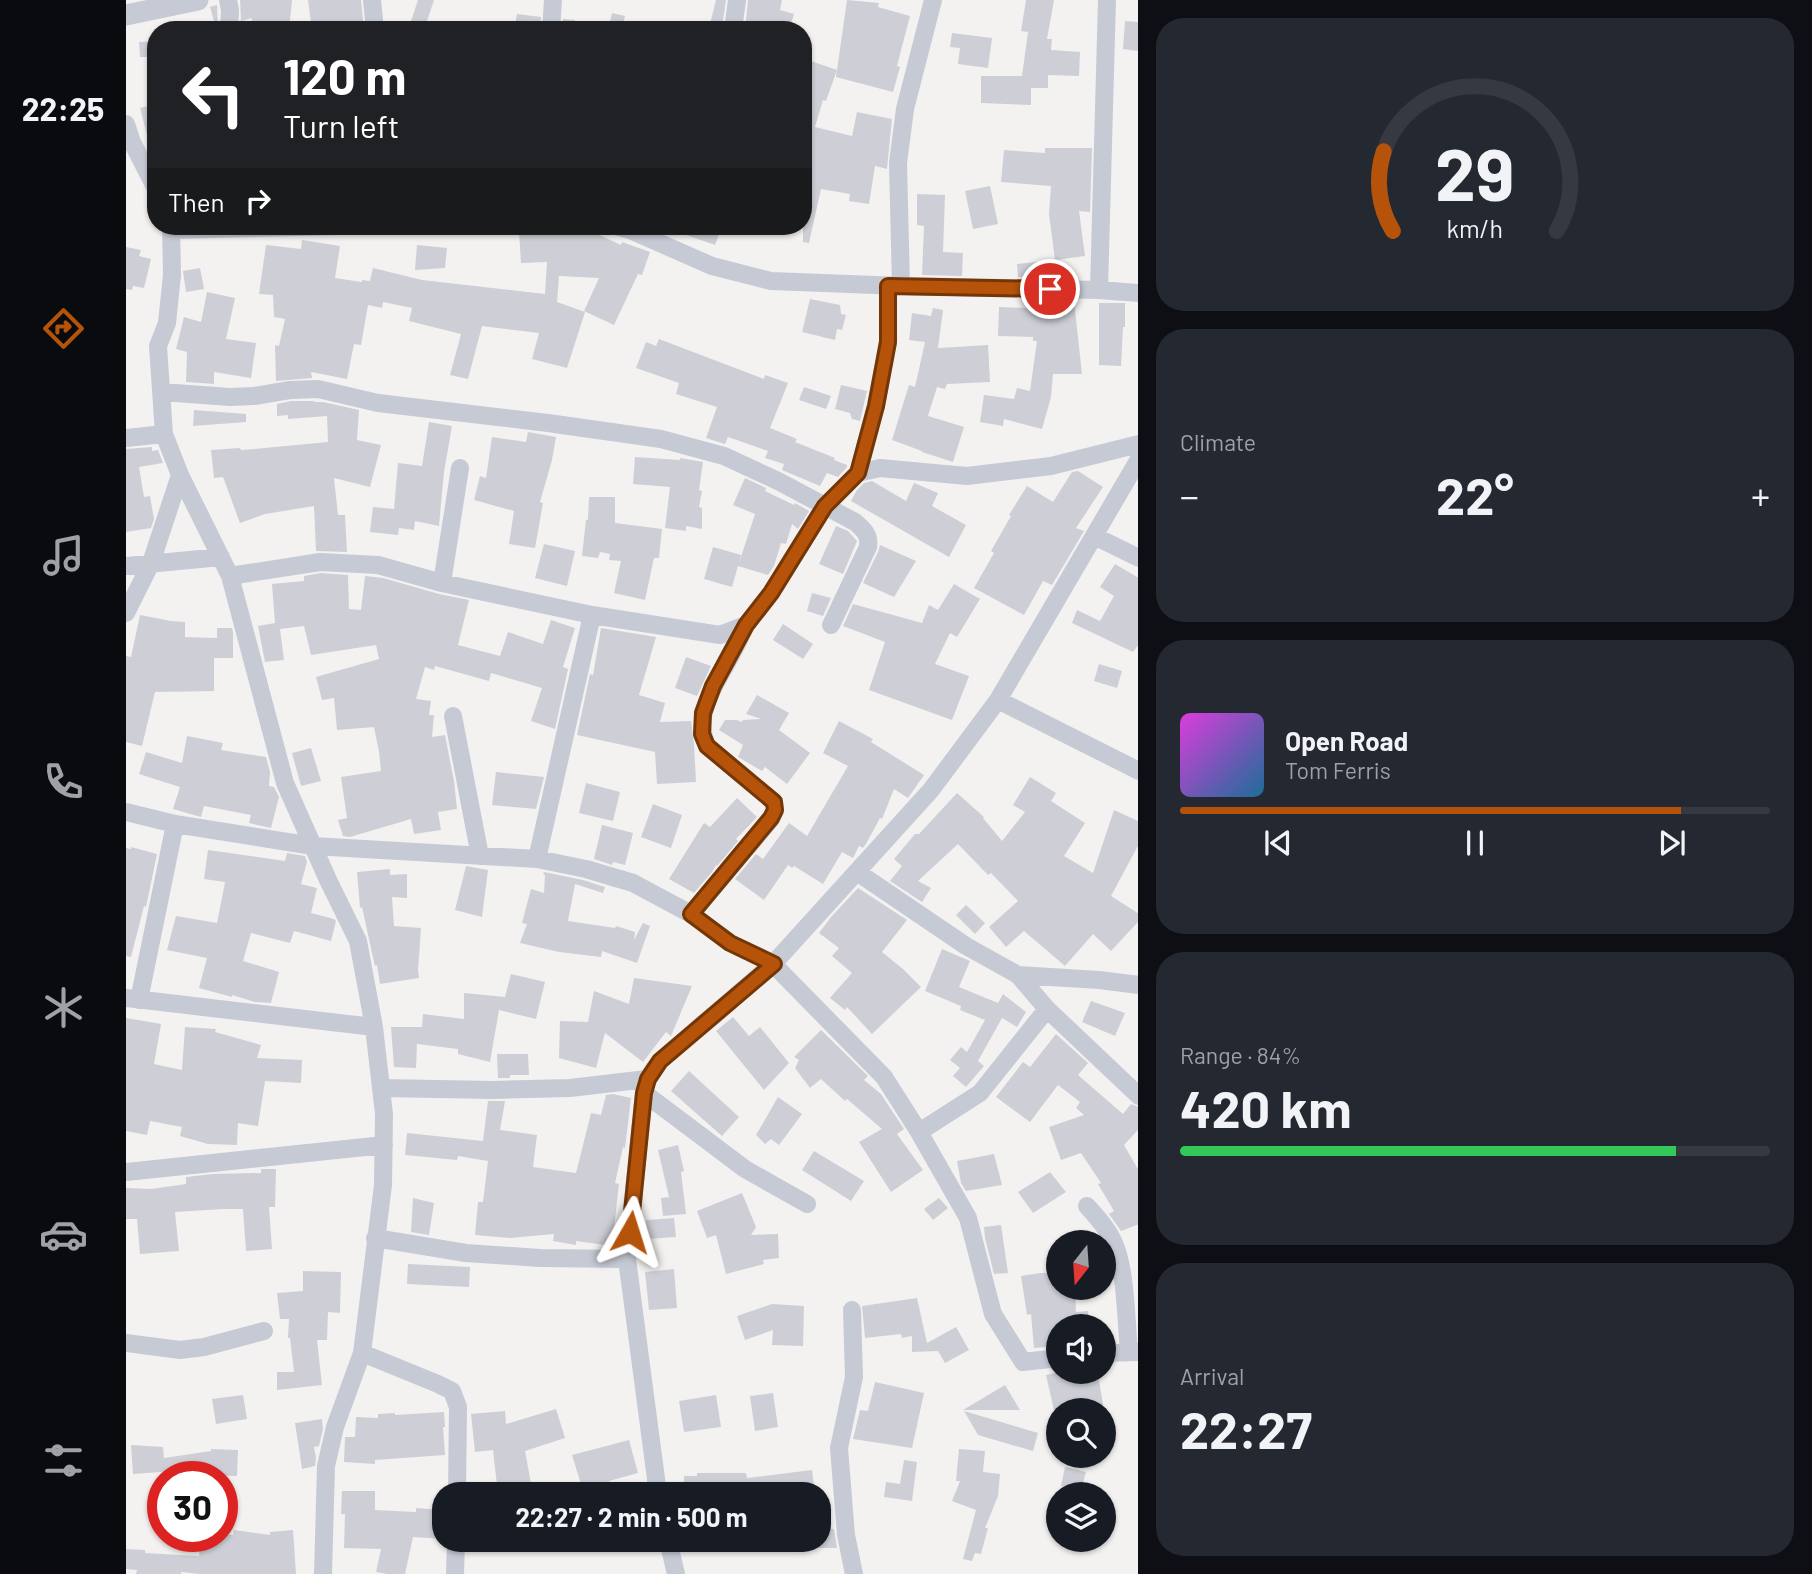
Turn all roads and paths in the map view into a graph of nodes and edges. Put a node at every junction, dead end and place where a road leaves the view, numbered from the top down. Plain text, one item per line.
1 (228, 0) edge
2 (372, 0) edge
3 (553, 0) edge
4 (737, 0) edge
5 (933, 0) edge
6 (1107, 0) edge
7 (192, 1) edge
8 (126, 15) edge
9 (229, 21) edge
10 (374, 21) edge
11 (552, 21) edge
12 (734, 21) edge
13 (126, 124) edge
14 (147, 171) edge
15 (172, 235) edge
16 (655, 235) edge
17 (895, 286) junction
18 (1099, 290) junction
19 (1138, 293) edge
20 (162, 392) junction
21 (164, 434) junction
22 (126, 438) edge
23 (1138, 444) edge
24 (1138, 459) edge
25 (460, 468) dead end
26 (858, 473) junction
27 (180, 475) junction
28 (825, 506) junction
29 (1094, 536) junction
30 (220, 557) junction
31 (1138, 558) edge
32 (151, 563) junction
33 (126, 566) edge
34 (230, 576) junction
35 (442, 583) junction
36 (126, 612) edge
37 (593, 615) junction
38 (746, 625) junction
39 (831, 625) dead end
40 (998, 700) junction
41 (453, 716) dead end
42 (1138, 771) edge
43 (126, 812) edge
44 (175, 824) junction
45 (313, 846) junction
46 (480, 856) junction
47 (537, 859) junction
48 (858, 872) junction
49 (691, 914) junction
50 (774, 964) junction
51 (1018, 975) junction
52 (1138, 985) edge
53 (132, 999) edge
54 (1046, 1009) junction
55 (374, 1027) junction
56 (646, 1086) junction
57 (381, 1088) junction
58 (1138, 1096) edge
59 (919, 1132) junction
60 (384, 1145) junction
61 (126, 1172) edge
62 (807, 1204) dead end
63 (1087, 1206) dead end
64 (376, 1238) junction
65 (627, 1259) junction
66 (852, 1310) dead end
67 (264, 1331) dead end
68 (126, 1343) edge
69 (1134, 1351) edge
70 (1116, 1352) edge
71 (362, 1353) junction
72 (1046, 1359) edge
73 (457, 1482) edge
74 (656, 1482) edge
75 (456, 1552) edge
76 (671, 1552) edge
77 (323, 1574) edge
78 (456, 1574) edge
79 (676, 1574) edge
80 (854, 1574) edge

1 - 9 street
2 - 10 street
3 - 11 street
4 - 12 street
5 - 17 street
6 - 18 street
7 - 8 street
13 - 14 street
15 - 20 street
16 - 17 street
17 - 18 street
17 - 26 street
18 - 19 street
20 - 21 street
20 - 28 street
21 - 22 street
21 - 27 street
23 - 26 street
24 - 29 street
25 - 35 street
26 - 28 street
27 - 30 street
27 - 32 street
28 - 38 street
28 - 39 street
29 - 31 street
29 - 40 street
30 - 32 street
30 - 34 street
32 - 33 street
32 - 36 street
34 - 35 street
34 - 45 street
35 - 37 street
37 - 38 street
37 - 47 street
38 - 49 street
40 - 42 street
40 - 48 street
41 - 46 street
43 - 44 street
44 - 45 street
44 - 53 street
45 - 46 street
45 - 55 street
46 - 47 street
47 - 49 street
48 - 50 street
48 - 51 street
49 - 50 street
50 - 56 street
50 - 59 street
51 - 52 street
51 - 54 street
53 - 55 street
54 - 58 street
54 - 59 street
55 - 57 street
56 - 57 street
56 - 62 street
56 - 65 street
57 - 60 street
59 - 72 street
60 - 61 street
60 - 64 street
63 - 69 street
64 - 65 street
64 - 71 street
65 - 74 street
66 - 80 street
67 - 68 street
69 - 70 street
71 - 73 street
71 - 77 street
75 - 78 street
76 - 79 street

